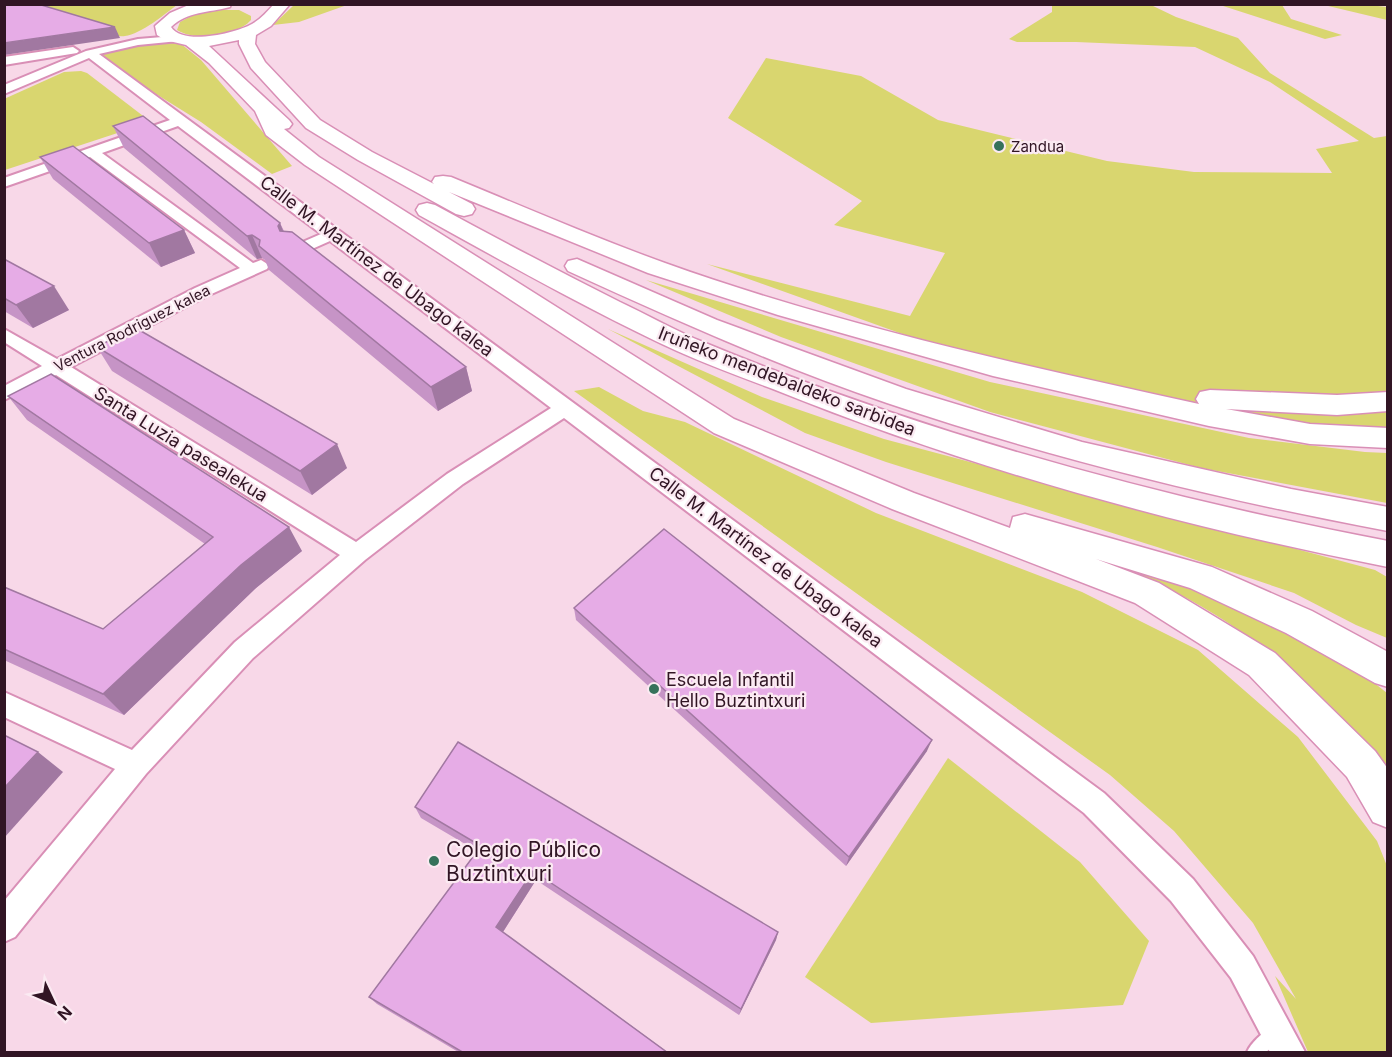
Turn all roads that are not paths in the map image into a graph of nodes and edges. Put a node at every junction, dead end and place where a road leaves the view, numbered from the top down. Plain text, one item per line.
1 (224, 4) edge
2 (283, 4) edge
3 (255, 6) dead end
4 (268, 17) junction
5 (248, 32) junction
6 (176, 35) junction
7 (85, 52) junction
8 (4, 61) edge
9 (4, 82) edge
10 (4, 90) edge
11 (285, 93) junction
12 (264, 111) junction
13 (182, 120) junction
14 (90, 151) junction
15 (4, 183) edge
16 (333, 234) junction
17 (515, 235) dead end
18 (297, 250) edge
19 (555, 255) dead end
20 (569, 326) junction
21 (4, 334) edge
22 (56, 366) junction
23 (1003, 370) junction
24 (4, 394) edge
25 (1388, 400) edge
26 (566, 408) junction
27 (1388, 438) edge
28 (1388, 519) edge
29 (357, 554) junction
30 (1388, 554) edge
31 (1388, 671) edge
32 (4, 704) edge
33 (136, 765) junction
34 (1388, 808) edge
35 (4, 926) edge
36 (1277, 1032) junction
37 (1255, 1053) edge
38 (1288, 1053) edge

1 - 6 highway
2 - 4 highway
3 - 4 highway
4 - 5 highway
5 - 6 highway
5 - 11 highway
6 - 7 street
6 - 7 street
6 - 12 highway
7 - 8 street
7 - 9 street
7 - 10 street
7 - 13 street, Calle M. Martínez de Ubago kalea
11 - 17 highway
11 - 23 highway
12 - 20 highway
12 - 30 highway, Iruñeko mendebaldeko sarbidea
13 - 14 street
13 - 16 street, Calle M. Martínez de Ubago kalea
14 - 15 street
14 - 22 street, Ventura Rodriguez kalea
16 - 18 street
16 - 26 street, Calle M. Martínez de Ubago kalea
19 - 28 highway, Iruñeko mendebaldeko sarbidea
20 - 31 highway
20 - 34 highway
21 - 22 street, Santa Luzia pasealekua
22 - 24 street, Ventura Rodriguez kalea
22 - 29 street, Santa Luzia pasealekua
23 - 25 highway
23 - 27 highway
26 - 29 street
26 - 36 street, Calle M. Martínez de Ubago kalea
29 - 33 street
32 - 33 street
33 - 35 street
36 - 37 lane
36 - 38 street, Calle M. Martínez de Ubago kalea

